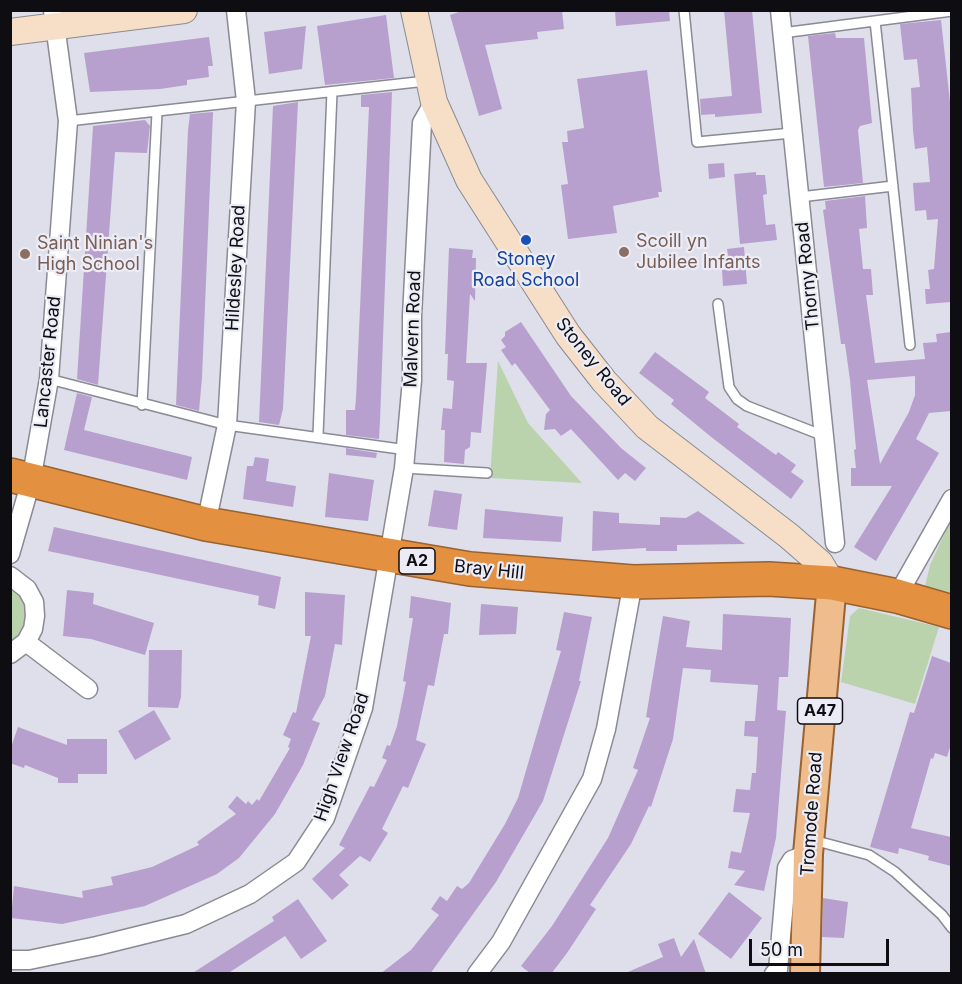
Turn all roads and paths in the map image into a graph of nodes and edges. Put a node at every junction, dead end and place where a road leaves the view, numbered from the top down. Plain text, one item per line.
1 (184, 10) edge
2 (236, 10) edge
3 (414, 10) edge
4 (684, 10) edge
5 (780, 10) edge
6 (951, 11) edge
7 (54, 19) edge
8 (875, 21) junction
9 (10, 32) edge
10 (782, 33) junction
11 (332, 92) junction
12 (431, 92) junction
13 (246, 101) junction
14 (157, 113) junction
15 (68, 121) junction
16 (792, 133) junction
17 (893, 186) junction
18 (800, 197) junction
19 (718, 303) dead end
20 (910, 345) dead end
21 (49, 379) junction
22 (142, 405) junction
23 (226, 425) junction
24 (318, 435) junction
25 (824, 436) junction
26 (407, 450) junction
27 (404, 468) junction
28 (486, 473) dead end
29 (21, 478) edge
30 (951, 499) edge
31 (206, 524) junction
32 (835, 543) dead end
33 (10, 554) edge
34 (388, 556) junction
35 (10, 576) edge
36 (633, 582) junction
37 (832, 583) junction
38 (897, 596) junction
39 (951, 612) edge
40 (26, 642) junction
41 (10, 654) edge
42 (88, 688) dead end
43 (809, 847) junction
44 (951, 927) edge
45 (10, 960) edge
46 (477, 974) edge
47 (774, 974) edge
48 (805, 974) edge

1 - 7 street
2 - 13 street, Hildesley Road
3 - 12 street, Stoney Road
4 - 16 lane
5 - 10 street, Thorny Road
6 - 8 lane
7 - 9 street
7 - 15 street, Lancaster Road
8 - 10 lane
8 - 17 lane
10 - 16 street, Thorny Road
11 - 12 lane
11 - 13 lane
11 - 24 lane
12 - 26 street, Malvern Road
12 - 37 street, Stoney Road
13 - 14 lane
13 - 23 street, Hildesley Road
14 - 15 lane
14 - 22 lane
15 - 21 street, Lancaster Road
16 - 18 street, Thorny Road
17 - 18 lane
17 - 20 lane
18 - 25 street, Thorny Road
19 - 25 lane
21 - 22 lane
21 - 29 street, Lancaster Road
22 - 23 lane
23 - 24 lane
23 - 31 street, Hildesley Road
24 - 26 lane
25 - 32 street, Thorny Road
26 - 27 street, Malvern Road
27 - 28 lane
27 - 34 street, Malvern Road
29 - 31 highway, Bray Hill / A2
29 - 33 street, Lancaster Road
30 - 38 street
31 - 34 highway, Bray Hill / A2
34 - 36 highway, Bray Hill / A2
34 - 45 street, High View Road
35 - 40 street
36 - 37 highway, Bray Hill / A2
36 - 46 street
37 - 38 highway, A2
37 - 43 main road, Tromode Road / A47
38 - 39 highway, A2
40 - 41 street
40 - 42 street
43 - 44 lane
43 - 47 street
43 - 48 main road, Tromode Road / A47

